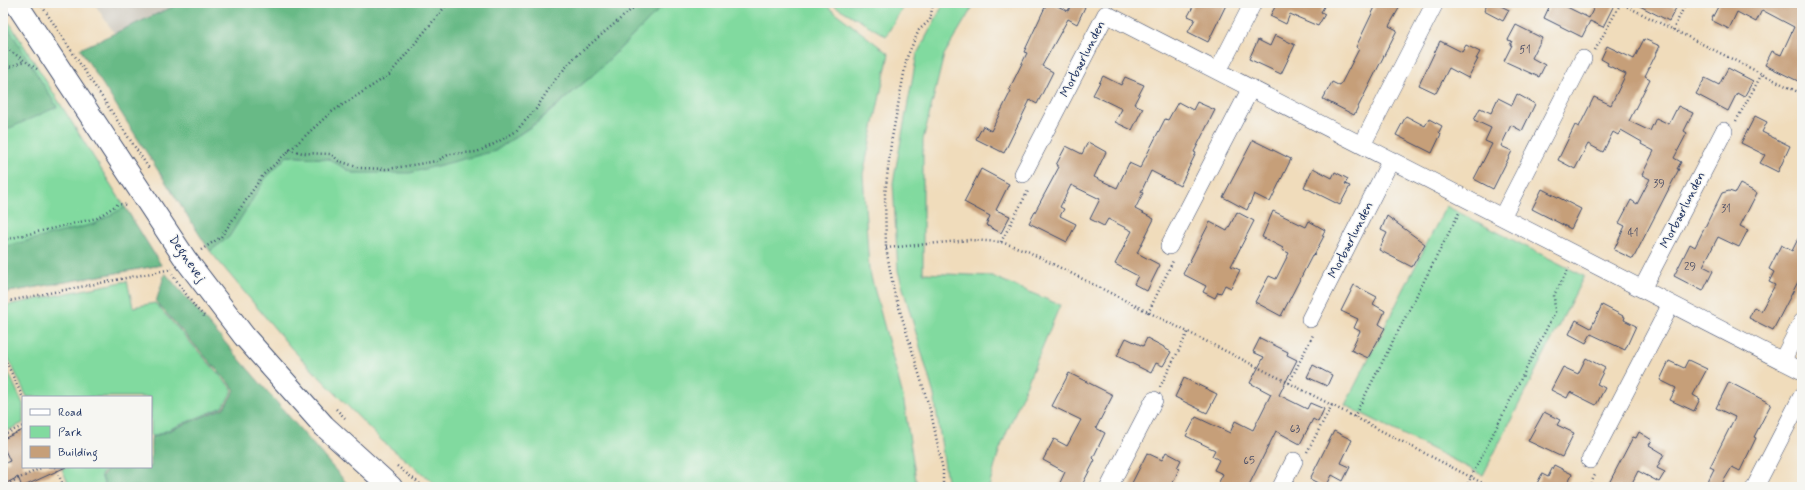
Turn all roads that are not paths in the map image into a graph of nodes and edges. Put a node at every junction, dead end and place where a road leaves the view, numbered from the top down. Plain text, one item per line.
1 (16, 3) edge
2 (1253, 3) edge
3 (1435, 3) edge
4 (1583, 59) road end
5 (1218, 71) junction
6 (1251, 88) junction
7 (1724, 131) road end
8 (1362, 145) junction
9 (1392, 160) junction
10 (1023, 174) road end
11 (1502, 217) junction
12 (1169, 246) road end
13 (1642, 289) junction
14 (1670, 304) junction
15 (1310, 319) road end
16 (1802, 322) edge
17 (1782, 361) junction
18 (1802, 371) edge
19 (1802, 396) edge
20 (1154, 400) road end
21 (1590, 460) dead end
22 (1294, 461) road end
23 (391, 487) edge
24 (1109, 487) edge
25 (1281, 487) edge
26 (1755, 487) edge

1 - 23 street, Degnevej
2 - 5 street
3 - 8 street
4 - 11 street
5 - 6 street, Morbærlunden
5 - 10 street, Morbærlunden
6 - 8 street, Morbærlunden
6 - 12 street
7 - 13 street, Morbærlunden
8 - 9 street, Morbærlunden
9 - 11 street, Morbærlunden
9 - 15 street, Morbærlunden
11 - 13 street, Morbærlunden
13 - 14 street, Morbærlunden
14 - 17 street, Morbærlunden
14 - 21 street
16 - 17 street
17 - 18 street, Morbærlunden
19 - 26 street
20 - 24 street
22 - 25 street

